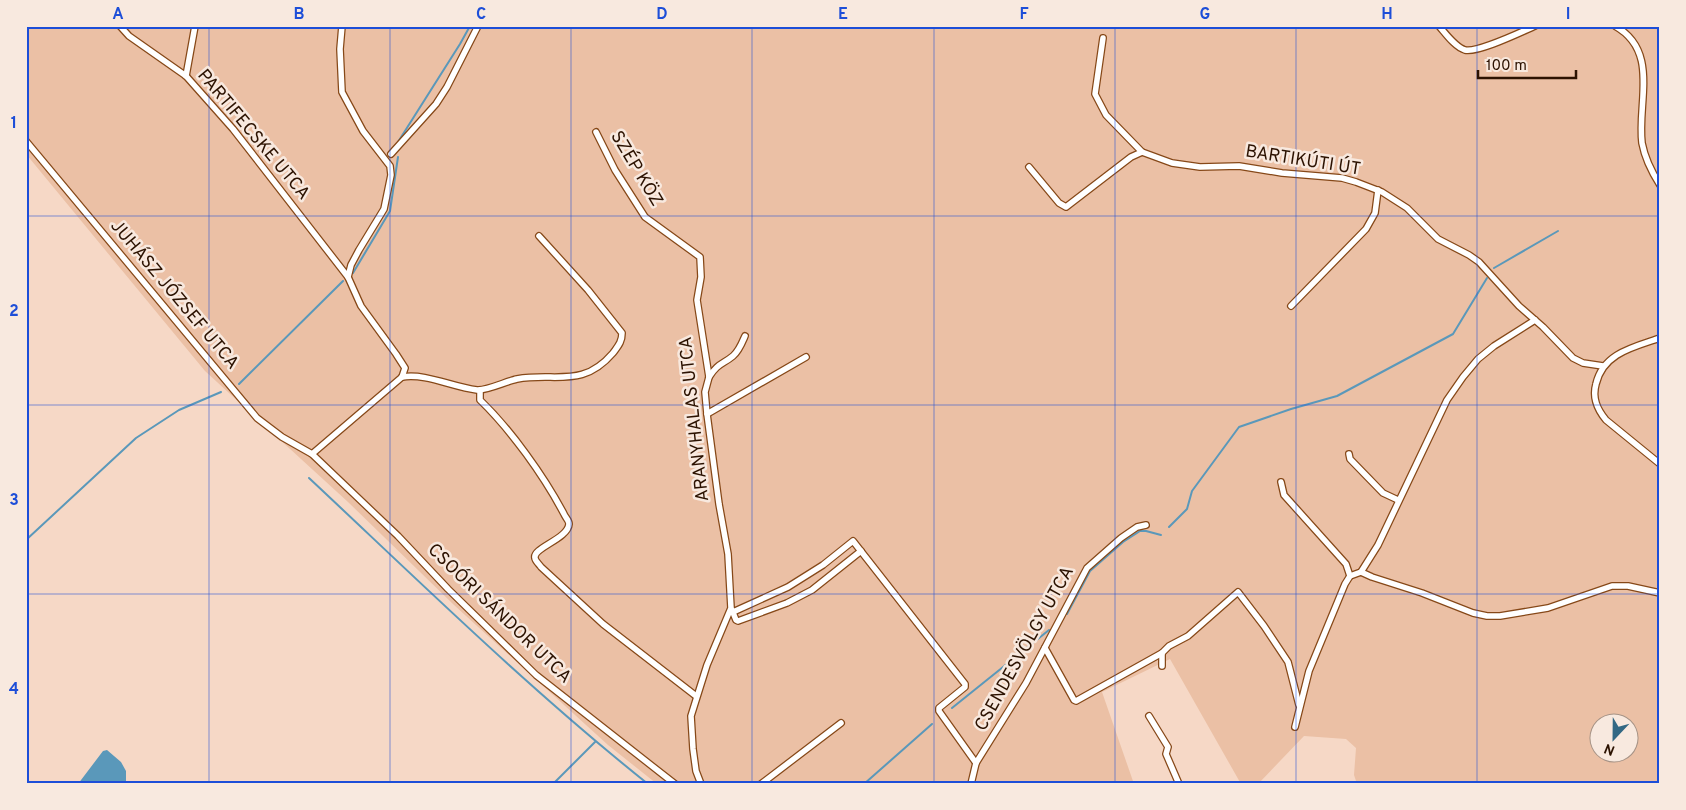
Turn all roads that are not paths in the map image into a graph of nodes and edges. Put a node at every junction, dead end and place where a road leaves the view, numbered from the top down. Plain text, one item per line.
1 (120, 26) edge
2 (195, 26) edge
3 (342, 26) edge
4 (478, 26) edge
5 (1439, 26) edge
6 (1535, 26) edge
7 (1615, 26) edge
8 (1103, 38) dead end
9 (186, 76) junction
10 (596, 132) dead end
11 (26, 141) edge
12 (1142, 152) junction
13 (391, 154) dead end
14 (1029, 167) dead end
15 (1660, 185) edge
16 (1378, 190) junction
17 (539, 236) dead end
18 (700, 257) joint
19 (348, 277) junction
20 (1292, 306) dead end
21 (1535, 320) junction
22 (745, 336) dead end
23 (1660, 338) edge
24 (806, 356) dead end
25 (1603, 366) junction
26 (402, 377) junction
27 (709, 377) junction
28 (480, 390) junction
29 (707, 414) junction
30 (312, 454) junction
31 (1349, 454) dead end
32 (1660, 464) edge
33 (1281, 482) dead end
34 (1398, 500) junction
35 (1146, 525) dead end
36 (861, 551) junction
37 (1361, 572) junction
38 (1350, 576) junction
39 (1660, 593) edge
40 (732, 610) junction
41 (1045, 648) junction
42 (1162, 653) junction
43 (1162, 666) dead end
44 (696, 696) junction
45 (1299, 708) junction
46 (1149, 716) dead end
47 (841, 723) dead end
48 (1296, 727) dead end
49 (976, 763) junction
50 (675, 784) edge
51 (701, 784) edge
52 (761, 784) edge
53 (971, 784) edge
54 (1179, 784) edge

1 - 9 street, PARTIFECSKE UTCA
2 - 9 street
3 - 19 street
4 - 13 street
5 - 6 street
7 - 15 street
8 - 12 street
9 - 19 street, PARTIFECSKE UTCA
10 - 18 street, SZÉP KÖZ
11 - 30 street, JUHÁSZ JÓZSEF UTCA
12 - 14 street
12 - 16 street, BARTIKÚTI ÚT
16 - 20 street
16 - 21 street, BARTIKÚTI ÚT
17 - 28 street
18 - 27 street, ARANYHALAS UTCA
19 - 26 street, PARTIFECSKE UTCA
21 - 25 street, BARTIKÚTI ÚT
21 - 34 street
22 - 27 street
23 - 25 street
24 - 29 street
25 - 32 street
26 - 28 street
26 - 30 street
27 - 29 street, ARANYHALAS UTCA
28 - 44 street
29 - 40 street, ARANYHALAS UTCA
30 - 50 street, CSOÓRI SÁNDOR UTCA
31 - 34 street
33 - 38 street
34 - 37 street
35 - 41 street, CSENDESVÖLGY UTCA
36 - 40 street
36 - 40 street
36 - 49 street
37 - 38 street
37 - 39 street
38 - 45 street
40 - 44 street, ARANYHALAS UTCA
41 - 42 street
41 - 49 street, CSENDESVÖLGY UTCA
42 - 43 street
42 - 45 street
44 - 51 street, ARANYHALAS UTCA
45 - 48 street
46 - 54 street
47 - 52 street
49 - 53 street, CSENDESVÖLGY UTCA

